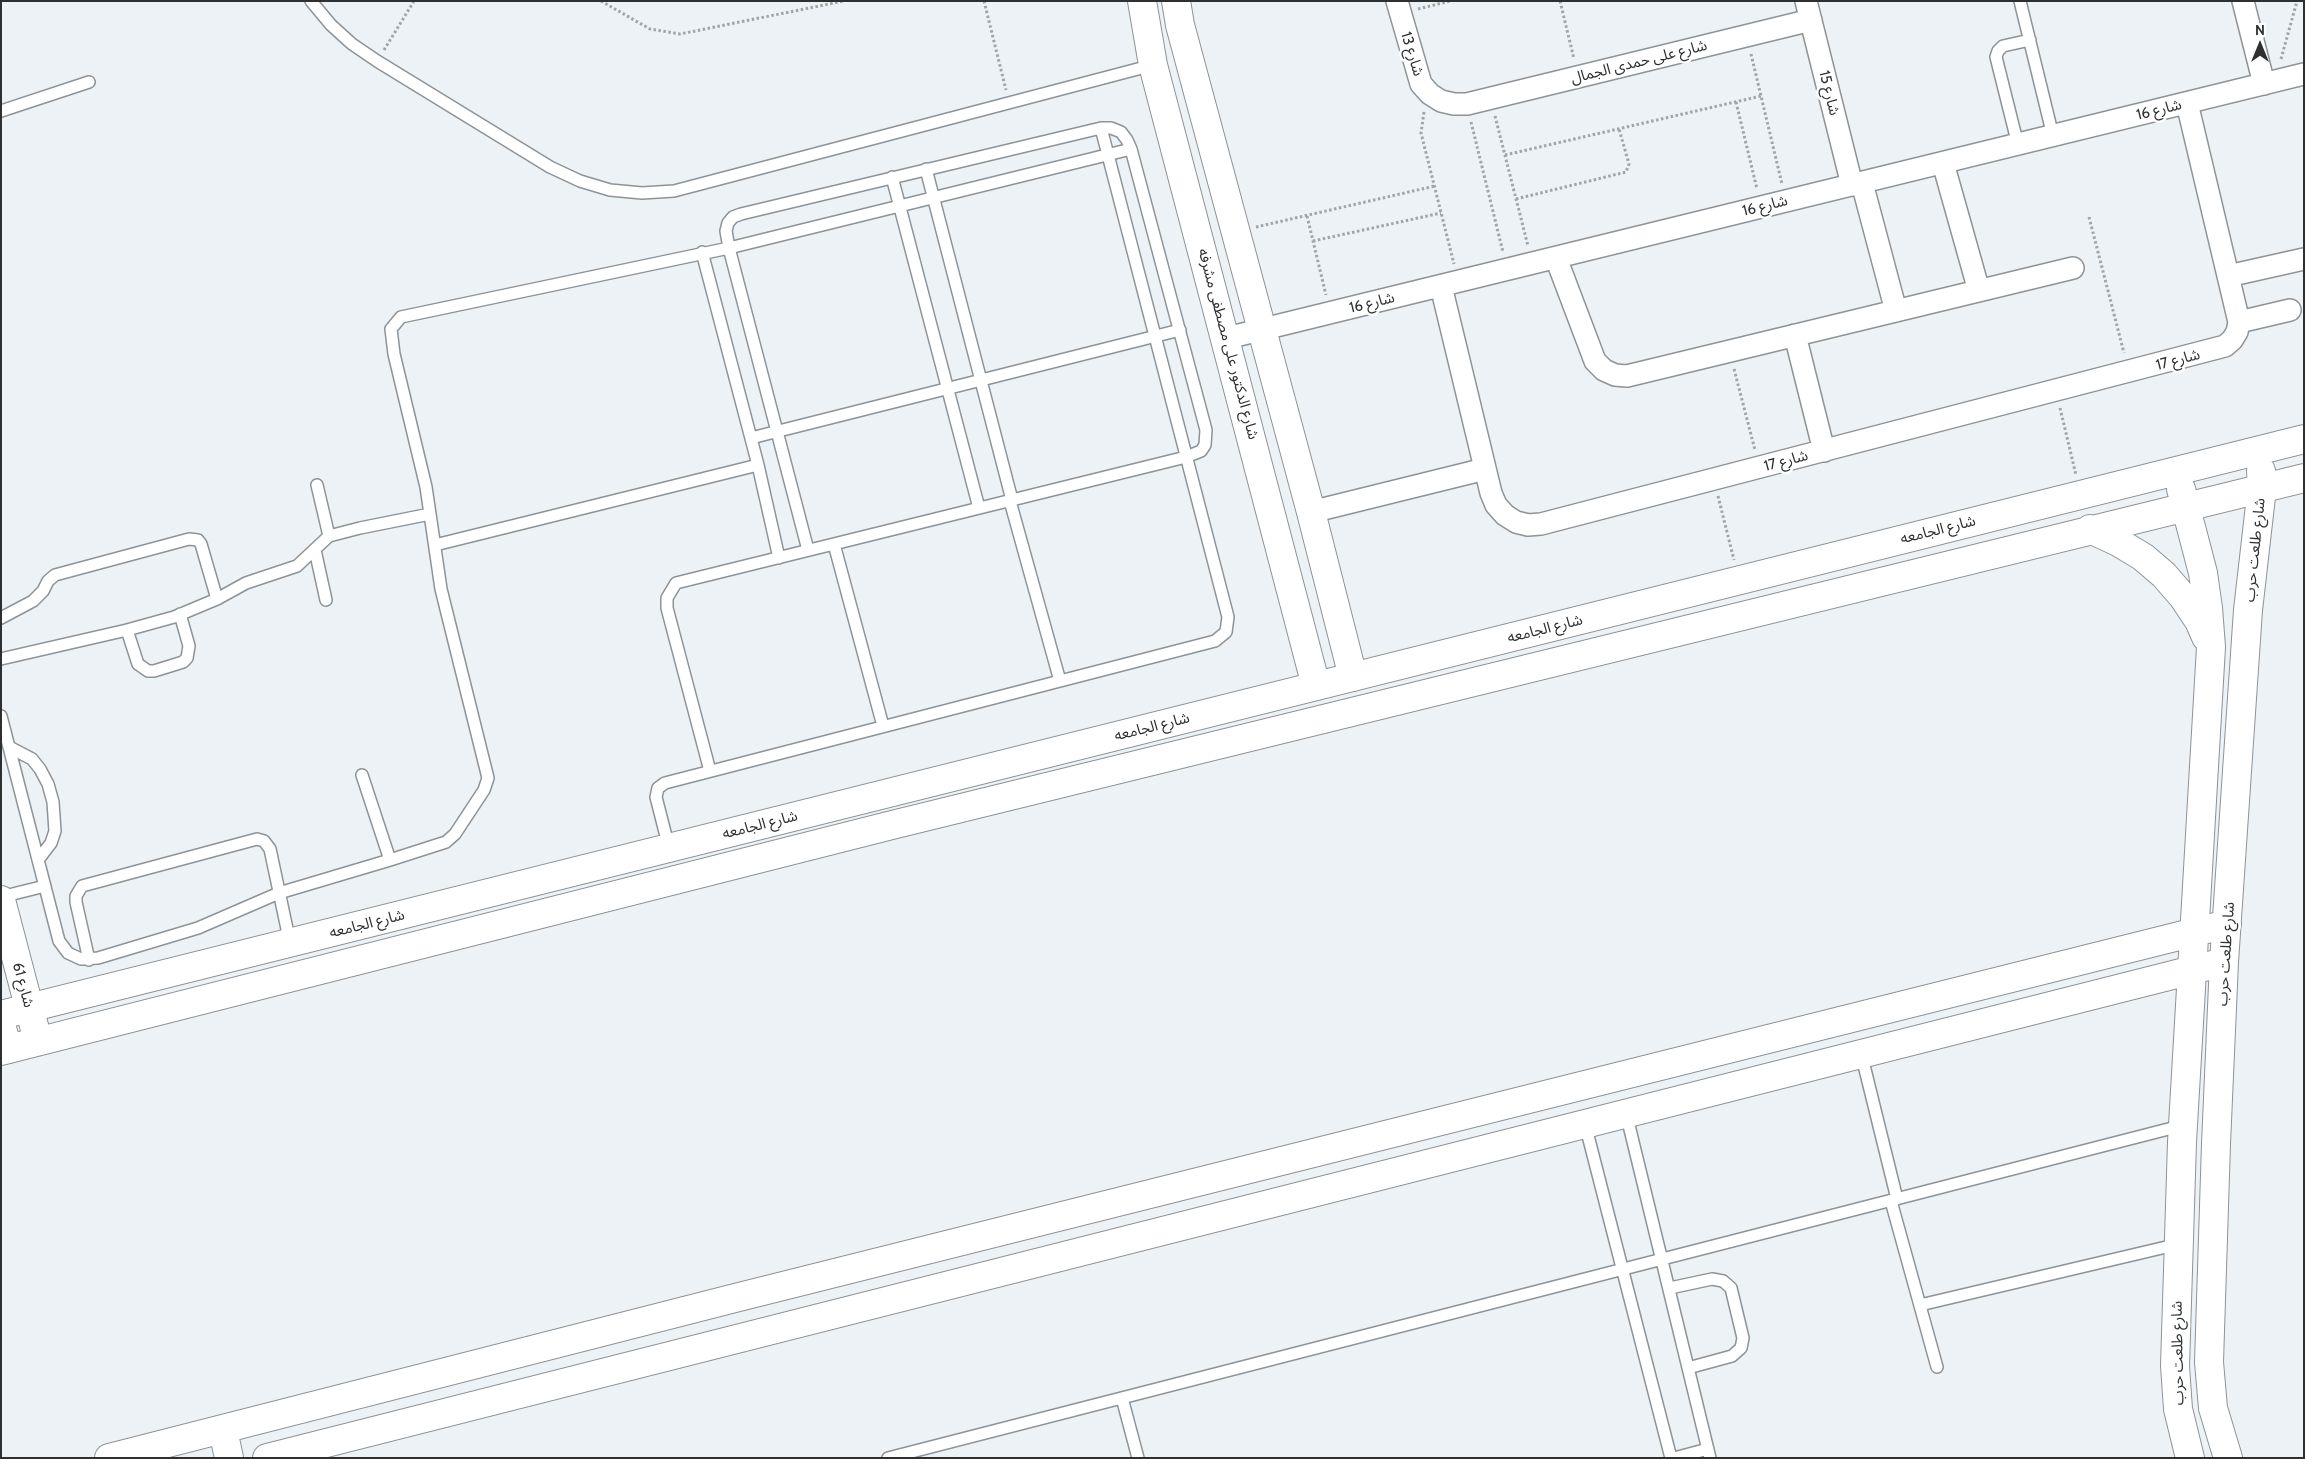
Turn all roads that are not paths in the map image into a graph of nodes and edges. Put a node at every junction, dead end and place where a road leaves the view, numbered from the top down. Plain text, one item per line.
1 (311, 1) edge
2 (1142, 1) edge
3 (1176, 1) edge
4 (2020, 1) edge
5 (2243, 1) edge
6 (1399, 7) edge
7 (1808, 10) edge
8 (2030, 40) junction
9 (1153, 65) junction
10 (2304, 74) edge
11 (89, 82) dead end
12 (2269, 82) junction
13 (2187, 103) junction
14 (1467, 104) joint
15 (1, 111) edge
16 (1101, 128) junction
17 (2054, 136) junction
18 (2018, 145) junction
19 (1131, 149) junction
20 (1108, 154) junction
21 (1943, 163) junction
22 (926, 169) junction
23 (892, 177) junction
24 (1857, 184) junction
25 (933, 197) junction
26 (900, 206) junction
27 (729, 248) junction
28 (702, 252) junction
29 (1556, 258) junction
30 (2304, 259) edge
31 (2073, 268) dead end
32 (2228, 276) junction
33 (1450, 284) junction
34 (1979, 291) junction
35 (2290, 310) dead end
36 (1896, 311) junction
37 (2239, 322) junction
38 (1180, 330) junction
39 (1263, 330) junction
40 (1795, 335) junction
41 (1155, 336) junction
42 (1227, 338) junction
43 (981, 380) junction
44 (948, 389) junction
45 (777, 432) junction
46 (751, 438) junction
47 (2304, 439) edge
48 (1824, 451) junction
49 (2254, 451) junction
50 (1186, 457) junction
51 (758, 465) junction
52 (1485, 469) junction
53 (2176, 471) junction
54 (2304, 478) edge
55 (317, 485) dead end
56 (2262, 488) junction
57 (1011, 500) junction
58 (2186, 507) junction
59 (980, 508) junction
60 (1311, 512) junction
61 (430, 514) junction
62 (2090, 529) junction
63 (329, 536) junction
64 (834, 544) junction
65 (434, 545) junction
66 (315, 550) junction
67 (808, 550) junction
68 (779, 558) junction
69 (217, 598) junction
70 (326, 600) dead end
71 (180, 614) junction
72 (1, 618) edge
73 (127, 630) junction
74 (2211, 647) junction
75 (1, 660) edge
76 (1353, 677) junction
77 (1060, 681) junction
78 (1316, 686) junction
79 (1, 716) edge
80 (883, 726) junction
81 (9, 746) junction
82 (710, 771) junction
83 (362, 775) dead end
84 (884, 794) junction
85 (892, 825) junction
86 (670, 848) junction
87 (38, 860) junction
88 (390, 860) junction
89 (45, 886) junction
90 (279, 893) junction
91 (1, 899) edge
92 (2227, 924) junction
93 (2194, 933) junction
94 (290, 943) junction
95 (89, 960) junction
96 (2224, 962) junction
97 (2191, 971) junction
98 (1970, 990) junction
99 (29, 1008) junction
100 (1, 1015) edge
101 (1978, 1024) junction
102 (38, 1041) junction
103 (4, 1042) edge
104 (1861, 1054) junction
105 (1617, 1077) junction
106 (1576, 1088) junction
107 (1626, 1113) junction
108 (1585, 1124) junction
109 (2184, 1125) junction
110 (1894, 1200) junction
111 (2179, 1244) junction
112 (1663, 1260) junction
113 (1624, 1270) junction
114 (1670, 1288) junction
115 (1920, 1305) junction
116 (1937, 1367) dead end
117 (1688, 1368) junction
118 (1122, 1398) junction
119 (223, 1430) junction
120 (189, 1448) edge
121 (1709, 1453) edge
122 (109, 1458) edge
123 (229, 1458) edge
124 (267, 1458) edge
125 (888, 1458) edge
126 (1138, 1458) edge
127 (1672, 1458) edge
128 (2190, 1458) edge
129 (2228, 1458) edge

1 - 9 lane
2 - 9 main road, شارع الدكتور على مصطفى مشرفه
3 - 39 main road
4 - 8 lane
5 - 12 street
6 - 14 street, شارع 13
7 - 14 street, شارع على حمدى الجمال
7 - 24 street, شارع 15
8 - 17 lane
8 - 18 lane
9 - 42 main road, شارع الدكتور على مصطفى مشرفه
10 - 12 street, شارع 16
11 - 15 lane
12 - 13 street, شارع 16
13 - 17 street, شارع 16
13 - 32 street
16 - 19 lane
16 - 20 lane
16 - 22 lane
17 - 18 street, شارع 16
18 - 21 street, شارع 16
19 - 20 lane
19 - 38 lane
20 - 25 lane
20 - 41 lane
21 - 24 street, شارع 16
21 - 34 street
22 - 23 lane
22 - 25 lane
23 - 26 lane
23 - 27 lane
24 - 29 street, شارع 16
24 - 36 street, شارع 15
25 - 26 lane
25 - 43 lane
26 - 27 lane
26 - 44 lane
27 - 28 lane
27 - 45 lane
28 - 46 lane
28 - 61 lane
29 - 33 street, شارع 16
29 - 40 street
30 - 32 street
31 - 34 street
32 - 37 street
33 - 39 street, شارع 16
33 - 52 street, شارع 17
34 - 36 street
35 - 37 street
36 - 40 street
37 - 48 street, شارع 17
38 - 41 lane
38 - 50 lane
39 - 42 street, شارع 16
39 - 60 main road
40 - 48 street
41 - 43 lane
41 - 50 lane
42 - 78 main road, شارع الدكتور على مصطفى مشرفه
43 - 44 lane
43 - 57 lane
44 - 45 lane
44 - 59 lane
45 - 46 lane
45 - 67 lane
46 - 51 lane
47 - 49 main road, شارع الجامعه
48 - 52 street, شارع 17
49 - 53 main road, شارع الجامعه
49 - 56 main road, شارع طلعت حرب
50 - 57 lane
50 - 77 lane
51 - 65 lane
51 - 68 lane
52 - 60 street
53 - 58 main road, شارع طلعت حرب
53 - 76 main road, شارع الجامعه
54 - 56 main road
55 - 63 lane
56 - 58 main road
56 - 92 main road, شارع طلعت حرب
57 - 59 lane
57 - 77 lane
58 - 62 main road
58 - 74 main road, شارع طلعت حرب
59 - 64 lane
60 - 76 main road
61 - 63 lane
61 - 65 lane
62 - 74 main road
62 - 85 main road
63 - 66 lane
64 - 67 lane
64 - 80 lane
65 - 88 lane
66 - 69 lane
66 - 70 lane
67 - 68 lane
68 - 82 lane
69 - 71 lane
69 - 72 lane
71 - 73 lane
71 - 73 lane
73 - 75 lane
74 - 93 main road, شارع طلعت حرب
76 - 78 main road, شارع الجامعه
77 - 80 lane
78 - 84 main road, شارع الجامعه
79 - 81 lane
80 - 82 lane
81 - 87 lane
81 - 87 lane
82 - 86 lane
83 - 88 lane
84 - 85 main road
84 - 86 main road, شارع الجامعه
85 - 102 main road
86 - 94 main road, شارع الجامعه
87 - 89 lane
88 - 90 lane
89 - 91 lane
89 - 95 lane
90 - 94 lane
90 - 95 lane
90 - 95 lane
91 - 99 main road, شارع 61
92 - 93 main road
92 - 96 main road, شارع طلعت حرب
93 - 97 main road, شارع طلعت حرب
93 - 98 main road
94 - 99 main road, شارع الجامعه
96 - 97 main road
96 - 129 main road, شارع طلعت حرب
97 - 101 main road
97 - 109 main road, شارع طلعت حرب
98 - 101 main road
98 - 105 main road
99 - 100 main road, شارع الجامعه
99 - 102 main road, شارع 61
101 - 104 main road
102 - 103 main road
104 - 107 main road
104 - 110 lane
105 - 106 main road
105 - 107 main road
106 - 108 main road
106 - 119 main road
107 - 108 main road
107 - 112 lane
108 - 113 lane
108 - 124 main road
109 - 110 lane
109 - 111 main road, شارع طلعت حرب
110 - 112 lane
110 - 115 lane
111 - 115 lane
111 - 128 main road, شارع طلعت حرب
112 - 113 lane
112 - 114 lane
113 - 118 lane
113 - 127 lane
114 - 117 lane
114 - 117 lane
115 - 116 lane
117 - 121 lane
118 - 125 lane
118 - 126 lane
119 - 120 main road
119 - 123 main road
120 - 122 main road
121 - 127 lane

